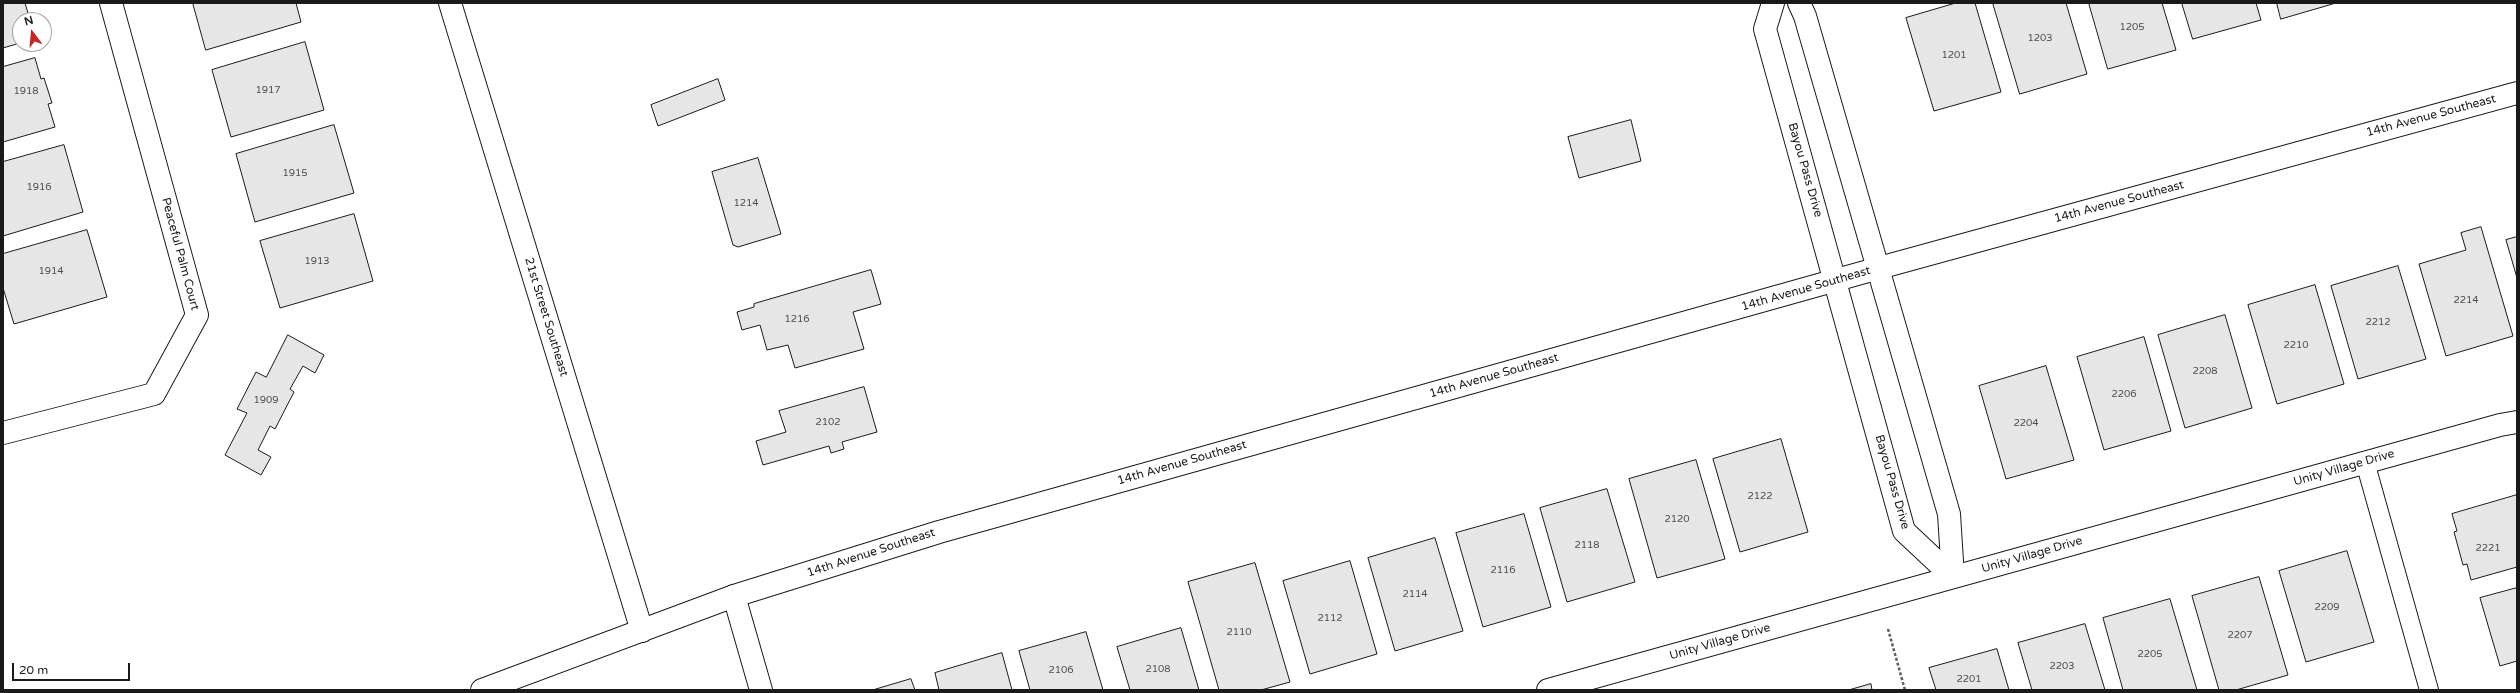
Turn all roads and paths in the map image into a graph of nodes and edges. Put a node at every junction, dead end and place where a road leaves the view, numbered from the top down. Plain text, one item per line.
1 (110, 3) edge
2 (450, 3) edge
3 (1773, 3) edge
4 (1799, 3) edge
5 (2517, 93) edge
6 (1879, 268) junction
7 (1836, 280) junction
8 (2517, 422) edge
9 (3, 433) edge
10 (2365, 462) junction
11 (1953, 577) junction
12 (734, 596) junction
13 (1879, 598) junction
14 (642, 631) junction
15 (482, 690) edge
16 (761, 690) edge
17 (1548, 690) edge
18 (1905, 690) edge
19 (2430, 690) edge

1 - 9 street, Peaceful Palm Court
2 - 14 street, 21st Street Southeast
3 - 7 street, Bayou Pass Drive
4 - 6 street
5 - 6 street, 14th Avenue Southeast
6 - 7 street, 14th Avenue Southeast
6 - 11 street
7 - 11 street, Bayou Pass Drive
7 - 12 street, 14th Avenue Southeast
8 - 10 street, Unity Village Drive
10 - 11 street, Unity Village Drive
10 - 19 lane
11 - 13 street, Unity Village Drive
12 - 14 street, 14th Avenue Southeast
12 - 16 street
13 - 17 street, Unity Village Drive
13 - 18 path
14 - 15 street, 14th Avenue Southeast

